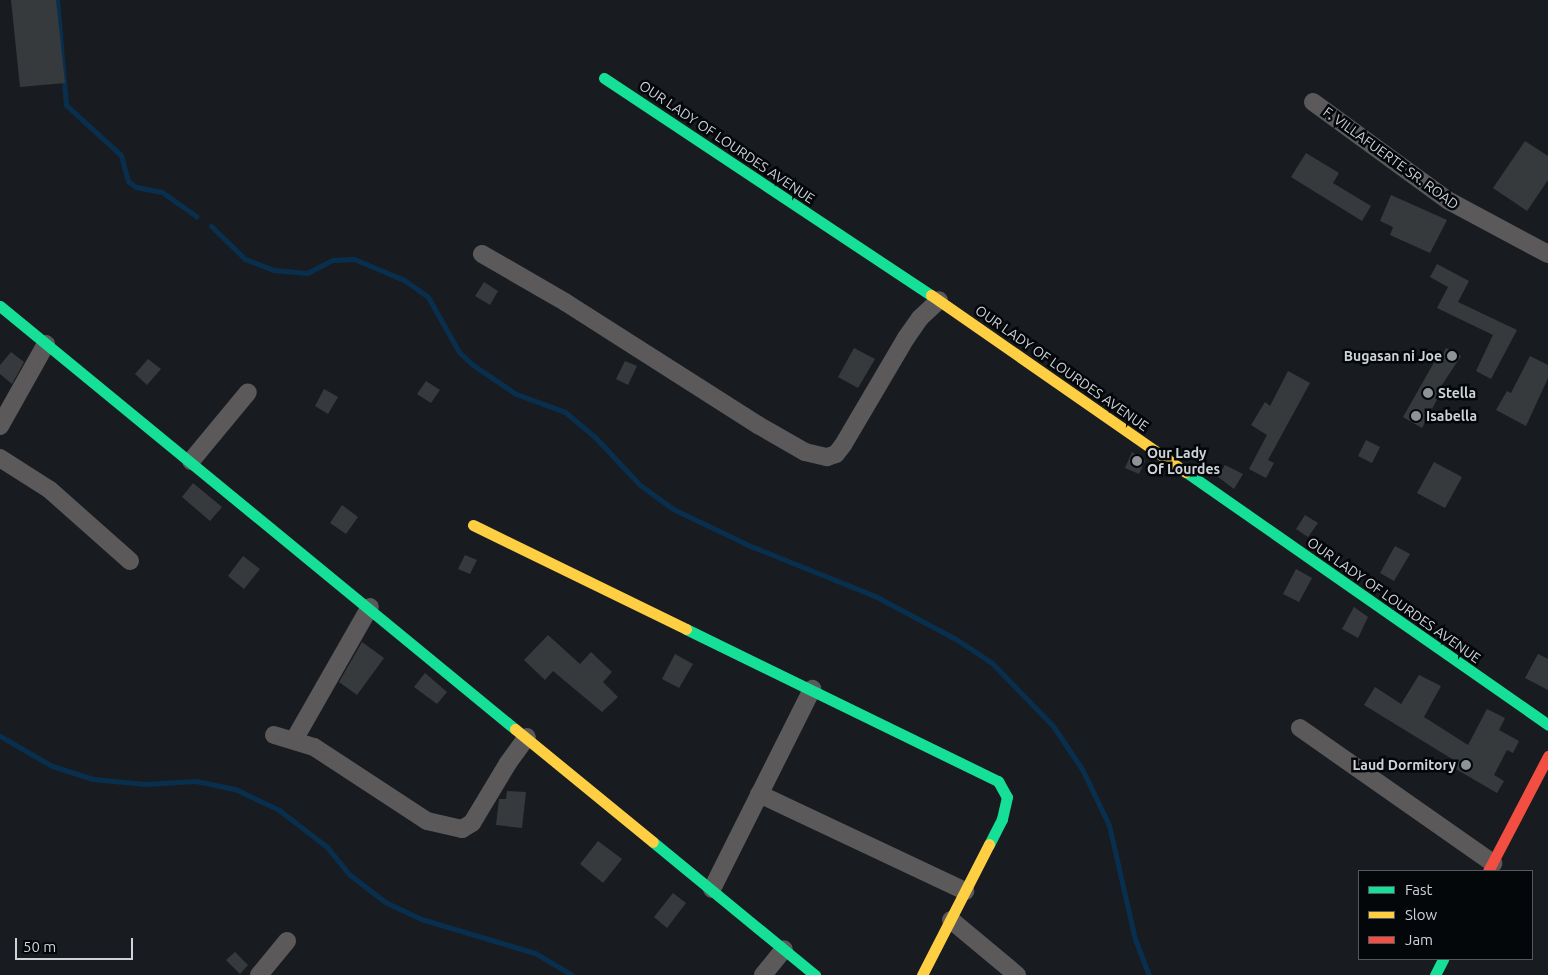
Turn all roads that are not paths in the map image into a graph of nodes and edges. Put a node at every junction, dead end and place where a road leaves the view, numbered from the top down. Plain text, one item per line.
1 (604, 78) dead end
2 (1314, 102) dead end
3 (482, 254) dead end
4 (1548, 254) edge
5 (939, 300) junction
6 (0, 306) edge
7 (46, 344) junction
8 (248, 392) dead end
9 (0, 426) edge
10 (0, 458) edge
11 (191, 462) junction
12 (472, 525) dead end
13 (130, 561) dead end
14 (370, 607) junction
15 (812, 690) junction
16 (1548, 725) edge
17 (1300, 728) dead end
18 (274, 735) dead end
19 (527, 737) junction
20 (294, 740) junction
21 (1547, 761) edge
22 (760, 794) junction
23 (1490, 867) edge
24 (712, 889) junction
25 (965, 891) junction
26 (951, 920) junction
27 (287, 941) dead end
28 (784, 950) junction
29 (1442, 960) edge
30 (259, 975) edge
31 (763, 975) edge
32 (815, 975) edge
33 (922, 975) edge
34 (1017, 975) edge
35 (1435, 975) edge

1 - 5 street, OUR LADY OF LOURDES AVENUE
2 - 4 street, F. VILLAFUERTE SR. ROAD
3 - 5 street
5 - 16 street, OUR LADY OF LOURDES AVENUE
6 - 7 street
7 - 9 street
7 - 11 street
8 - 11 street
10 - 13 street
11 - 14 street
12 - 15 street
14 - 19 street
14 - 20 street
15 - 22 street
15 - 25 street
17 - 23 street
18 - 20 street
19 - 20 street
19 - 24 street
21 - 23 street
22 - 24 street
22 - 25 street
24 - 28 street
25 - 26 street
26 - 33 street
26 - 34 street
27 - 30 street
28 - 31 street
28 - 32 street
29 - 35 street

